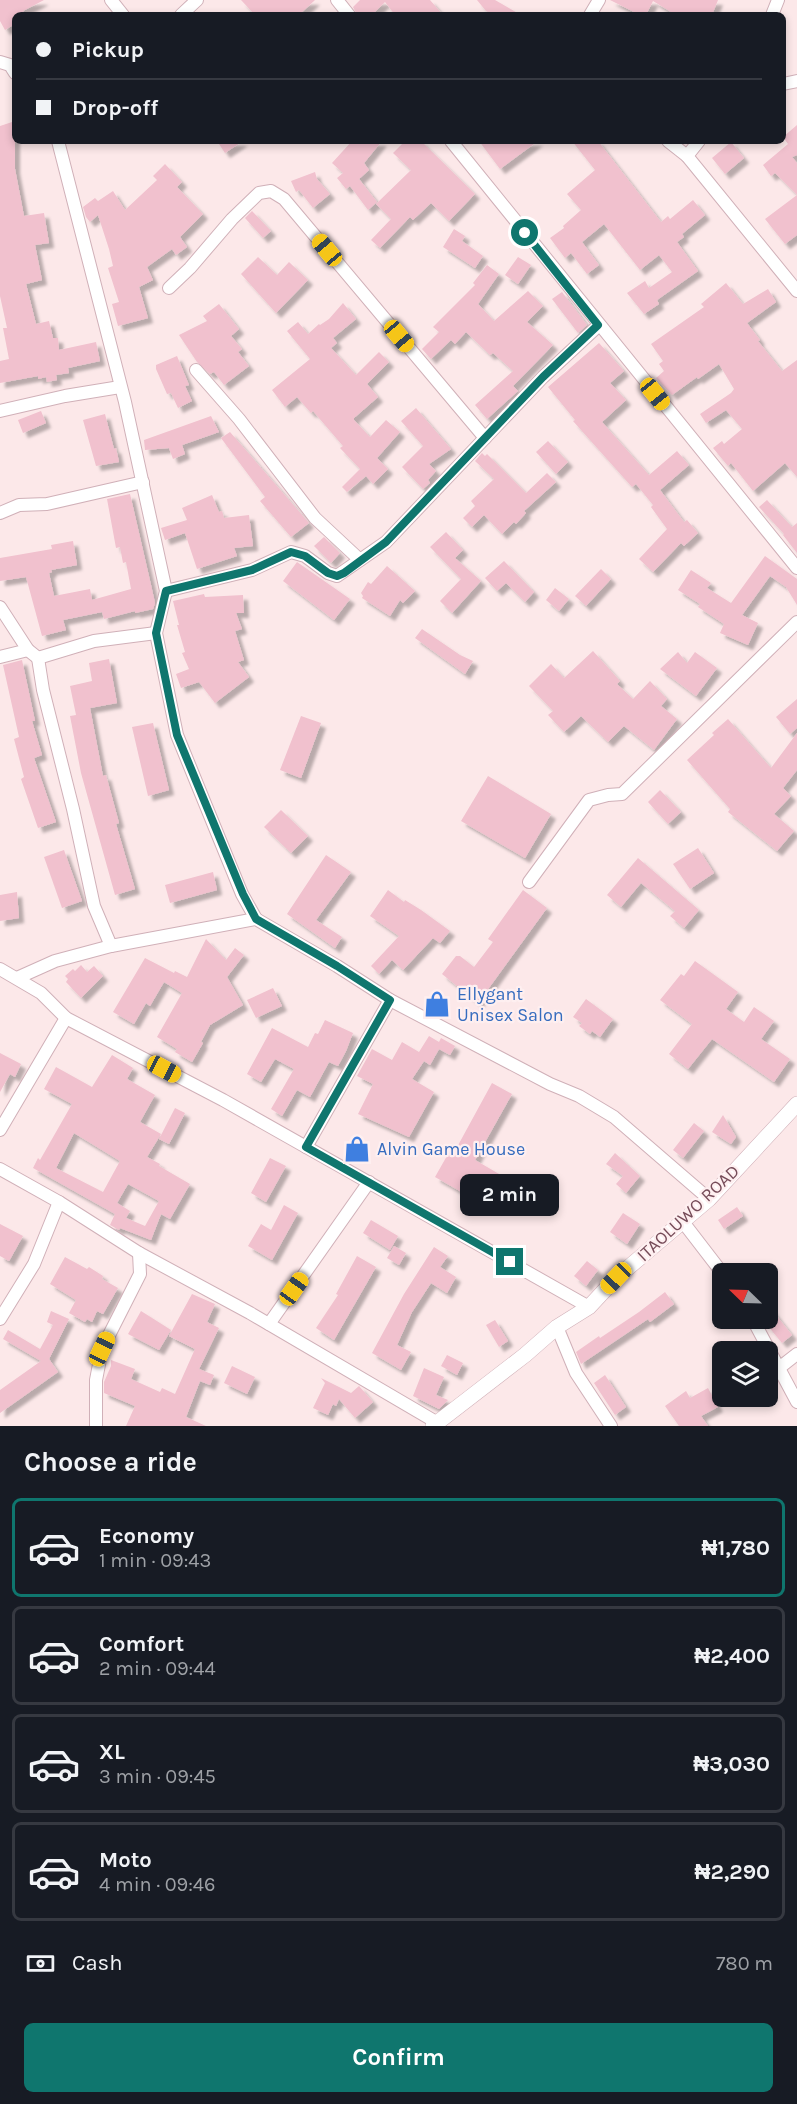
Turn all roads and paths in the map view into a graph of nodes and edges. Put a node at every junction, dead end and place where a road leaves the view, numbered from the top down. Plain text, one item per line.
1 (111, 0) edge
2 (197, 0) edge
3 (337, 0) edge
4 (121, 12) edge
5 (184, 12) edge
6 (347, 12) edge
7 (59, 144) edge
8 (453, 144) edge
9 (672, 144) edge
10 (697, 144) edge
11 (687, 156) junction
12 (169, 288) dead end
13 (797, 291) edge
14 (598, 325) junction
15 (196, 370) dead end
16 (120, 387) junction
17 (0, 411) edge
18 (485, 438) junction
19 (143, 482) junction
20 (0, 513) edge
21 (360, 560) junction
22 (797, 568) edge
23 (166, 591) junction
24 (0, 607) edge
25 (797, 622) edge
26 (156, 633) junction
27 (28, 650) junction
28 (0, 657) edge
29 (38, 658) junction
30 (529, 882) dead end
31 (256, 919) junction
32 (111, 946) junction
33 (0, 969) edge
34 (17, 978) junction
35 (390, 1000) junction
36 (66, 1018) junction
37 (797, 1104) edge
38 (0, 1130) edge
39 (306, 1147) junction
40 (0, 1169) edge
41 (369, 1182) junction
42 (709, 1199) junction
43 (59, 1202) junction
44 (683, 1222) junction
45 (139, 1253) junction
46 (715, 1263) edge
47 (589, 1307) junction
48 (0, 1319) edge
49 (269, 1324) junction
50 (557, 1327) junction
51 (758, 1329) edge
52 (797, 1354) edge
53 (779, 1368) junction
54 (797, 1402) edge
55 (435, 1424) edge
56 (96, 1426) edge
57 (610, 1426) edge

1 - 4 street
2 - 5 street
3 - 6 street
7 - 16 street
8 - 14 street
9 - 11 street
10 - 11 street
11 - 13 street
12 - 18 street
14 - 18 street
14 - 22 street
15 - 21 street
16 - 17 street
16 - 19 street
18 - 21 street
19 - 20 street
19 - 23 street
21 - 23 street
23 - 26 street
24 - 27 street
25 - 30 street
26 - 29 street
26 - 31 street
27 - 28 street
27 - 29 street
29 - 32 street
31 - 32 street
31 - 35 street
32 - 34 street
33 - 34 street
34 - 36 street
35 - 39 street
35 - 42 street
36 - 38 street
36 - 39 street
37 - 42 street, ITAOLUWO ROAD
39 - 41 street
40 - 43 street
41 - 47 street
41 - 49 street
42 - 44 street, ITAOLUWO ROAD
43 - 45 street
43 - 48 street
44 - 46 street
44 - 47 street, ITAOLUWO ROAD
45 - 49 street
45 - 56 street
47 - 50 street, ITAOLUWO ROAD
49 - 55 street
50 - 55 street, ITAOLUWO ROAD
50 - 57 street
51 - 53 street
52 - 53 street
53 - 54 street

